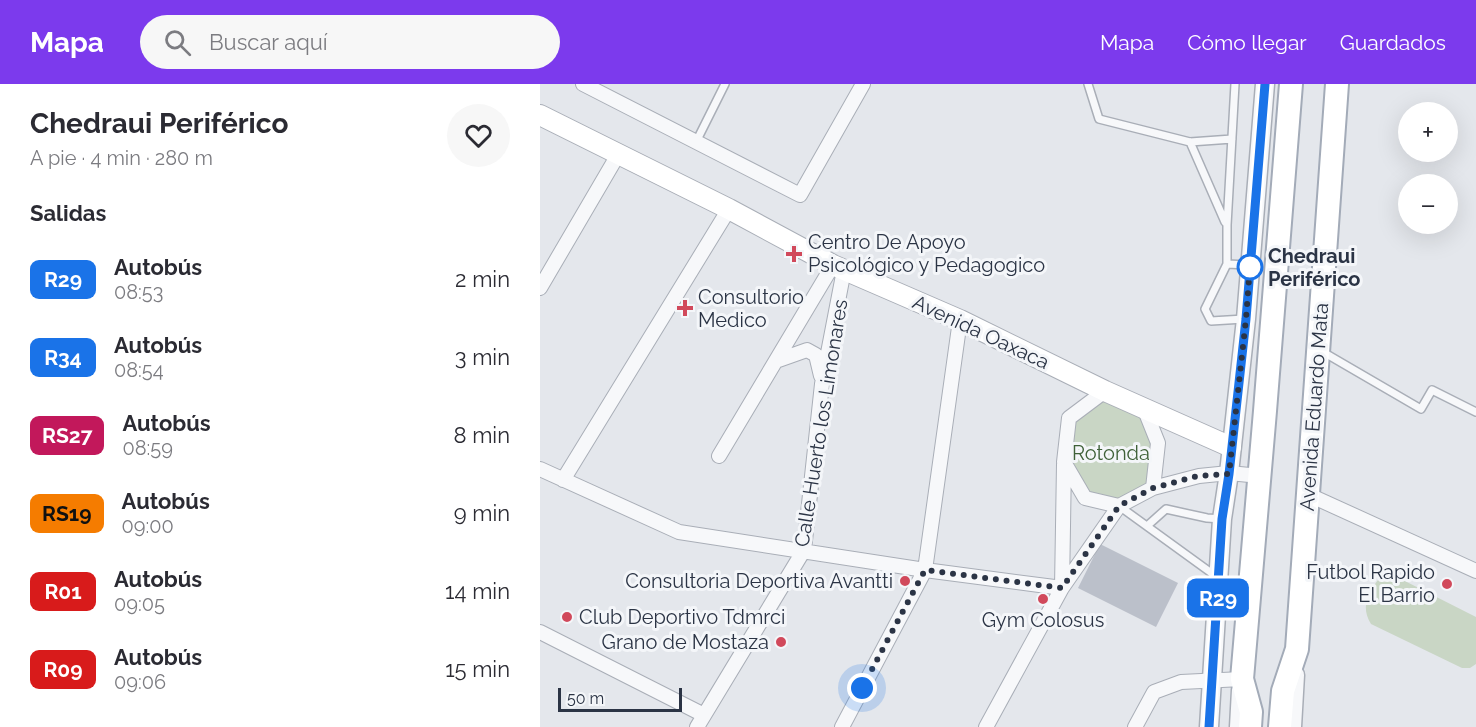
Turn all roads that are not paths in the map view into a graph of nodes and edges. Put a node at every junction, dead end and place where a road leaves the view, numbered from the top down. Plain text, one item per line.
1 (583, 84) edge
2 (725, 84) edge
3 (863, 84) edge
4 (1088, 84) edge
5 (1235, 84) edge
6 (1265, 84) edge
7 (1291, 84) edge
8 (1338, 84) edge
9 (540, 115) edge
10 (1232, 139) junction
11 (696, 142) junction
12 (1190, 142) junction
13 (619, 153) junction
14 (729, 209) junction
15 (1227, 225) junction
16 (1227, 264) junction
17 (1250, 266) junction
18 (839, 268) junction
19 (540, 288) edge
20 (1246, 319) junction
21 (960, 320) junction
22 (1318, 350) junction
23 (776, 360) junction
24 (822, 384) junction
25 (1105, 391) junction
26 (1144, 408) junction
27 (1476, 412) edge
28 (1231, 447) junction
29 (719, 456) dead end
30 (1064, 462) junction
31 (540, 469) edge
32 (1229, 474) junction
33 (1260, 476) junction
34 (563, 480) junction
35 (1153, 488) junction
36 (1307, 494) junction
37 (1119, 506) junction
38 (1222, 519) junction
39 (1147, 526) junction
40 (804, 550) junction
41 (925, 570) junction
42 (1476, 571) edge
43 (1219, 579) junction
44 (1062, 588) junction
45 (540, 632) edge
46 (1297, 649) junction
47 (1242, 679) junction
48 (1212, 681) junction
49 (700, 721) edge
50 (842, 727) edge
51 (986, 727) edge
52 (1135, 727) edge
53 (1209, 727) edge
54 (1239, 727) edge
55 (1250, 727) edge
56 (1280, 727) edge
57 (1292, 727) edge

1 - 11 street
2 - 11 lane
3 - 11 street
4 - 12 lane
5 - 10 lane
6 - 17 street
7 - 33 main road
8 - 22 main road, Avenida Eduardo Mata
9 - 13 main road, Avenida Oaxaca
10 - 12 lane
10 - 15 lane
12 - 15 lane
13 - 14 main road, Avenida Oaxaca
13 - 19 street
14 - 18 main road, Avenida Oaxaca
14 - 34 street
15 - 16 lane
16 - 17 lane
16 - 20 lane
17 - 20 street
18 - 21 main road, Avenida Oaxaca
18 - 23 street
18 - 24 street, Calle Huerto los Limonares
20 - 28 street
21 - 25 main road, Avenida Oaxaca
21 - 41 street
22 - 27 lane
22 - 36 main road, Avenida Eduardo Mata
23 - 24 street
23 - 29 street
24 - 40 street, Calle Huerto los Limonares
25 - 26 main road, Avenida Oaxaca
25 - 30 street
26 - 28 main road, Avenida Oaxaca
26 - 35 street
28 - 32 street
30 - 37 street
30 - 44 street
31 - 34 street
32 - 33 street
32 - 35 street
32 - 38 street
33 - 47 main road
34 - 40 street
35 - 37 street
36 - 42 street
36 - 46 main road, Avenida Eduardo Mata
37 - 39 lane
37 - 44 street
38 - 39 lane
38 - 43 street
39 - 43 lane
40 - 41 street
40 - 49 street, Calle Huerto los Limonares
41 - 44 street
41 - 50 street
43 - 48 street
44 - 51 street
45 - 49 street
46 - 56 main road, Avenida Eduardo Mata
46 - 57 street
47 - 48 street
47 - 54 street
47 - 55 main road
48 - 52 street
48 - 53 street

